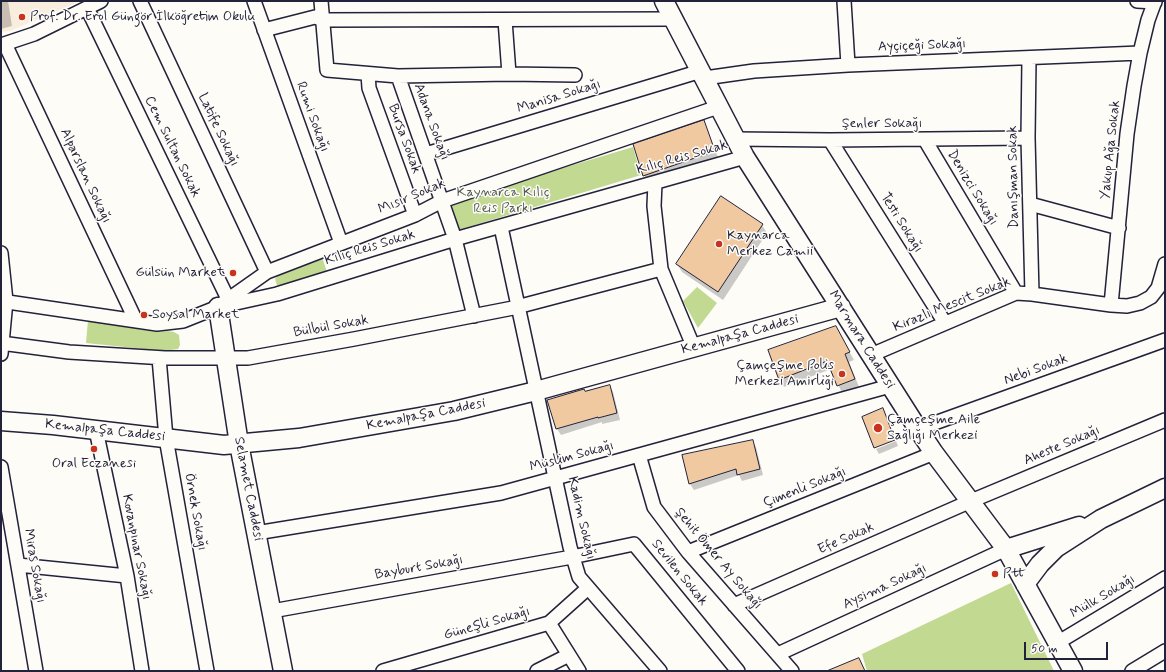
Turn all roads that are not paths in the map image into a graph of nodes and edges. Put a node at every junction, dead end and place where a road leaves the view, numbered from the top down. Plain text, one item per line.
1 (101, 1) edge
2 (140, 1) edge
3 (254, 1) edge
4 (321, 1) edge
5 (664, 1) edge
6 (844, 1) edge
7 (1137, 1) edge
8 (1155, 2) edge
9 (84, 6) edge
10 (674, 19) junction
11 (323, 20) junction
12 (505, 20) junction
13 (264, 30) junction
14 (3, 44) edge
15 (1140, 53) junction
16 (1029, 59) junction
17 (848, 65) junction
18 (368, 74) junction
19 (509, 74) junction
20 (703, 74) junction
21 (575, 75) dead end
22 (398, 76) junction
23 (718, 108) junction
24 (1028, 138) junction
25 (735, 139) junction
26 (830, 140) junction
27 (925, 140) junction
28 (426, 154) junction
29 (745, 157) junction
30 (655, 183) junction
31 (442, 201) junction
32 (1030, 204) junction
33 (415, 215) junction
34 (501, 227) junction
35 (1119, 228) junction
36 (455, 239) junction
37 (340, 243) junction
38 (1, 253) edge
39 (1165, 264) edge
40 (661, 269) junction
41 (267, 272) junction
42 (1016, 293) junction
43 (1032, 294) junction
44 (4, 301) edge
45 (223, 303) junction
46 (1110, 305) junction
47 (518, 306) junction
48 (841, 307) junction
49 (474, 316) junction
50 (136, 321) junction
51 (945, 323) junction
52 (1165, 340) edge
53 (1, 347) edge
54 (694, 348) junction
55 (871, 355) junction
56 (159, 358) junction
57 (225, 358) junction
58 (890, 386) junction
59 (536, 391) junction
60 (1165, 420) edge
61 (1, 421) edge
62 (918, 429) junction
63 (96, 430) junction
64 (166, 438) junction
65 (239, 444) junction
66 (934, 453) junction
67 (639, 455) junction
68 (1, 467) edge
69 (556, 478) junction
70 (1165, 488) edge
71 (971, 501) junction
72 (1100, 520) junction
73 (256, 533) junction
74 (1006, 549) junction
75 (688, 552) junction
76 (572, 557) junction
77 (18, 564) junction
78 (127, 576) junction
79 (1165, 578) edge
80 (1025, 584) junction
81 (588, 588) junction
82 (734, 605) junction
83 (272, 611) junction
84 (549, 623) junction
85 (1057, 643) junction
86 (1165, 651) edge
87 (778, 654) junction
88 (569, 655) junction
89 (539, 670) edge
90 (36, 671) edge
91 (142, 671) edge
92 (207, 671) edge
93 (283, 671) edge
94 (383, 671) edge
95 (579, 671) edge
96 (660, 671) edge
97 (738, 671) edge
98 (792, 671) edge
99 (1073, 671) edge
100 (1132, 671) edge

1 - 9 street
2 - 41 street, Latife Sokağı
3 - 13 street, Rumi Sokağı
4 - 11 street
5 - 10 street, Marmara Caddesi
6 - 17 street
7 - 8 street
8 - 15 street, Yakup Ağa Sokak
9 - 14 street
9 - 45 street, Cem Sultan Sokak
10 - 12 street
10 - 20 street, Marmara Caddesi
11 - 12 street
11 - 13 street
11 - 18 street
12 - 19 street
13 - 37 street, Rumi Sokağı
14 - 50 street, Alparslan Sokağı
15 - 16 street, Ayçiçeği Sokağı
15 - 35 street, Yakup Ağa Sokak
16 - 17 street, Ayçiçeği Sokağı
16 - 24 street, Danışman Sokak
17 - 20 street, Ayçiçeği Sokağı
18 - 22 street
18 - 33 street, Bursa Sokak
19 - 21 street
19 - 22 street
20 - 23 street, Marmara Caddesi
20 - 28 street, Manisa Sokağı
22 - 28 street, Adana Sokağı
23 - 25 street, Marmara Caddesi
23 - 31 street, Mısır Sokak
24 - 27 street, Şenler Sokağı
24 - 32 street, Danışman Sokak
25 - 26 street, Şenler Sokağı
25 - 29 street, Marmara Caddesi
26 - 27 street, Şenler Sokağı
26 - 51 street, Testi Sokağı
27 - 42 street, Denizci Sokağı
28 - 31 street, Adana Sokağı
29 - 30 street, Kılıç Reis Sokak
29 - 48 street, Marmara Caddesi
30 - 34 street, Kılıç Reis Sokak
30 - 40 street
31 - 33 street, Mısır Sokak
31 - 36 street, Adana Sokağı
32 - 35 street
32 - 43 street, Danışman Sokak
33 - 37 street, Mısır Sokak
34 - 36 street, Kılıç Reis Sokak
34 - 47 street, Kadim Sokağı
35 - 46 street, Yakup Ağa Sokak
36 - 45 street, Kılıç Reis Sokak
36 - 49 street, Adana Sokağı
37 - 41 street, Mısır Sokak
38 - 44 street
39 - 46 street, Kirazlı Mescit Sokak
40 - 47 street, Bülbül Sokak
40 - 54 street
41 - 45 street, Mısır Sokak
42 - 43 street, Kirazlı Mescit Sokak
42 - 51 street, Kirazlı Mescit Sokak
43 - 46 street, Kirazlı Mescit Sokak
44 - 50 street, Kılıç Reis Sokak
44 - 53 street
45 - 50 street, Kılıç Reis Sokak
45 - 57 street, Selamet Caddesi
47 - 49 street, Bülbül Sokak
47 - 59 street, Kadim Sokağı
48 - 54 street, Kemalpaşa Caddesi
48 - 55 street, Marmara Caddesi
49 - 57 street, Bülbül Sokak
51 - 55 street, Kirazlı Mescit Sokak
52 - 62 street, Nebi Sokak
53 - 56 street, Bülbül Sokak
54 - 59 street, Kemalpaşa Caddesi
55 - 58 street, Marmara Caddesi
56 - 57 street, Bülbül Sokak
56 - 64 street, Örnek Sokağı
57 - 65 street, Selamet Caddesi
58 - 62 street, Marmara Caddesi
58 - 67 street, Müslim Sokağı
59 - 65 street, Kemalpaşa Caddesi
59 - 69 street, Kadim Sokağı
60 - 71 street, Aheste Sokağı
61 - 63 street, Kemalpaşa Caddesi
62 - 66 street, Marmara Caddesi
63 - 64 street, Kemalpaşa Caddesi
63 - 78 street, Kovanpınar Sokağı
64 - 65 street, Kemalpaşa Caddesi
64 - 92 street, Örnek Sokağı
65 - 73 street, Selamet Caddesi
66 - 71 street, Marmara Caddesi
66 - 75 street, Çimenli Sokağı
67 - 69 street, Müslim Sokağı
67 - 75 street, Şehit Ömer Ay Sokağı
68 - 77 street, Miras Sokağı
69 - 73 street, Müslim Sokağı
69 - 76 street, Kadim Sokağı
70 - 72 street
71 - 74 street, Marmara Caddesi
71 - 82 street, Efe Sokak
72 - 74 street
72 - 80 street
73 - 83 street, Selamet Caddesi
74 - 80 street, Marmara Caddesi
74 - 87 street, Aysima Sokağı
75 - 82 street, Şehit Ömer Ay Sokağı
76 - 81 street, Kadim Sokağı
76 - 83 street, Bayburt Sokağı
76 - 97 street, Sevilen Sokak
77 - 78 street
77 - 90 street, Miras Sokağı
78 - 91 street, Kovanpınar Sokağı
79 - 85 street, Mülk Sokağı
80 - 85 street, Marmara Caddesi
81 - 84 street, Güneşli Sokağı
81 - 96 street, Kadim Sokağı
82 - 87 street, Şehit Ömer Ay Sokağı
83 - 93 street, Selamet Caddesi
84 - 88 street
84 - 94 street, Güneşli Sokağı
85 - 99 street, Marmara Caddesi
86 - 100 street
87 - 98 street, Şehit Ömer Ay Sokağı
88 - 89 street
88 - 95 street

